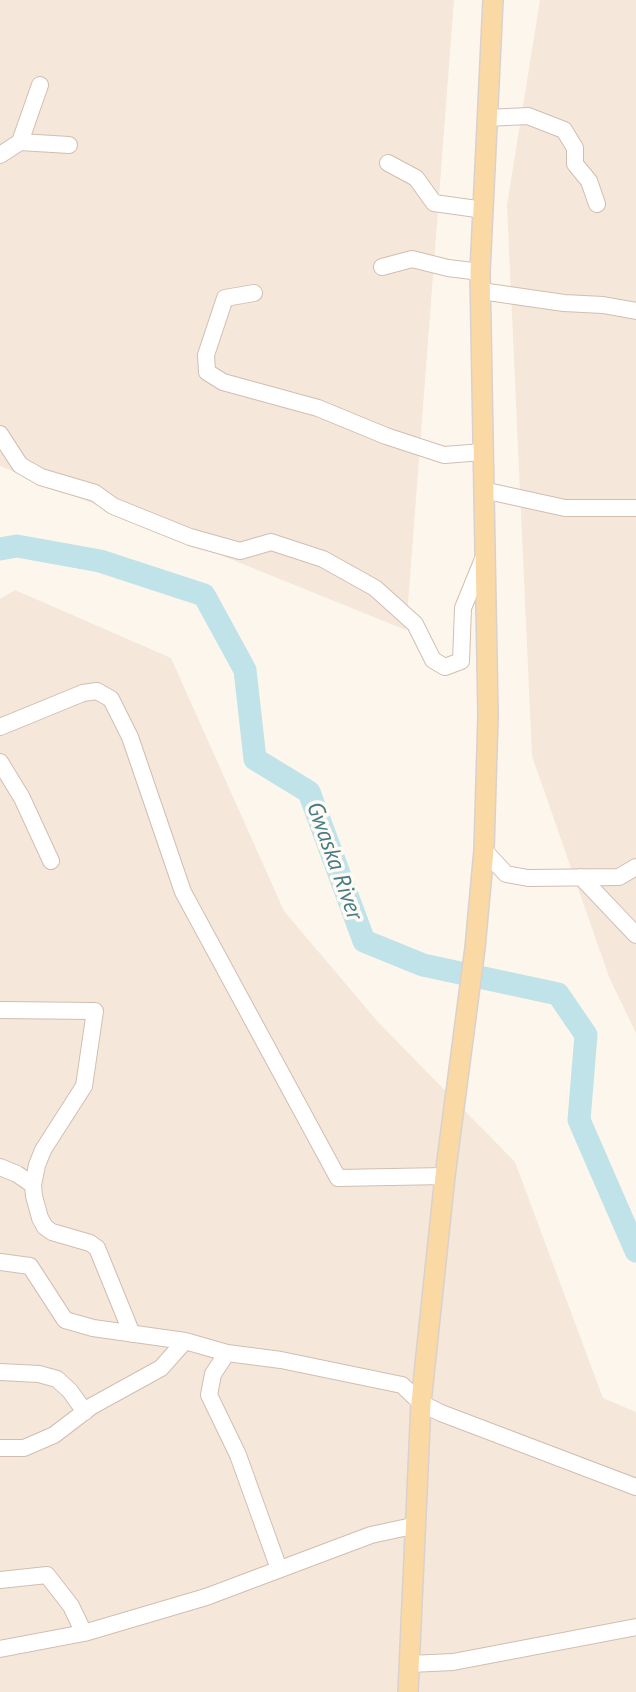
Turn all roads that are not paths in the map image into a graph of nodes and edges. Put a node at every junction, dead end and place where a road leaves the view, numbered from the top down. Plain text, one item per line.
1 (493, 0) edge
2 (40, 85) dead end
3 (487, 118) junction
4 (20, 142) junction
5 (69, 145) dead end
6 (0, 155) edge
7 (388, 163) dead end
8 (597, 204) dead end
9 (484, 211) junction
10 (382, 267) dead end
11 (480, 281) junction
12 (254, 293) dead end
13 (636, 311) edge
14 (0, 434) edge
15 (483, 452) junction
16 (483, 491) junction
17 (636, 509) edge
18 (484, 556) junction
19 (0, 727) edge
20 (0, 762) edge
21 (484, 850) junction
22 (51, 861) dead end
23 (636, 867) edge
24 (581, 877) junction
25 (636, 935) edge
26 (0, 1010) edge
27 (0, 1167) edge
28 (445, 1176) junction
29 (33, 1185) junction
30 (0, 1262) edge
31 (132, 1334) junction
32 (185, 1341) junction
33 (228, 1353) junction
34 (0, 1372) edge
35 (421, 1403) junction
36 (85, 1412) junction
37 (0, 1448) edge
38 (636, 1488) edge
39 (416, 1525) junction
40 (279, 1569) junction
41 (0, 1580) edge
42 (636, 1627) edge
43 (84, 1633) junction
44 (0, 1650) edge
45 (410, 1664) junction
46 (408, 1692) edge

1 - 3 main road
2 - 4 street
3 - 8 street
3 - 9 main road
4 - 5 street
4 - 6 street
7 - 9 street
9 - 11 main road
10 - 11 street
11 - 13 street
11 - 15 main road
12 - 15 street
14 - 18 street
15 - 16 main road
16 - 17 street
16 - 18 main road
18 - 21 main road
19 - 28 street
20 - 22 street
21 - 24 street
21 - 28 main road
23 - 24 street
24 - 25 street
26 - 29 street
27 - 29 street
28 - 35 main road
29 - 31 street
30 - 31 street
31 - 32 street
32 - 33 street
32 - 36 street
33 - 35 street
33 - 40 street
34 - 36 street
35 - 38 street
35 - 39 main road
36 - 37 street
39 - 40 street
39 - 45 main road
40 - 43 street
41 - 43 street
42 - 45 street
43 - 44 street
45 - 46 main road

